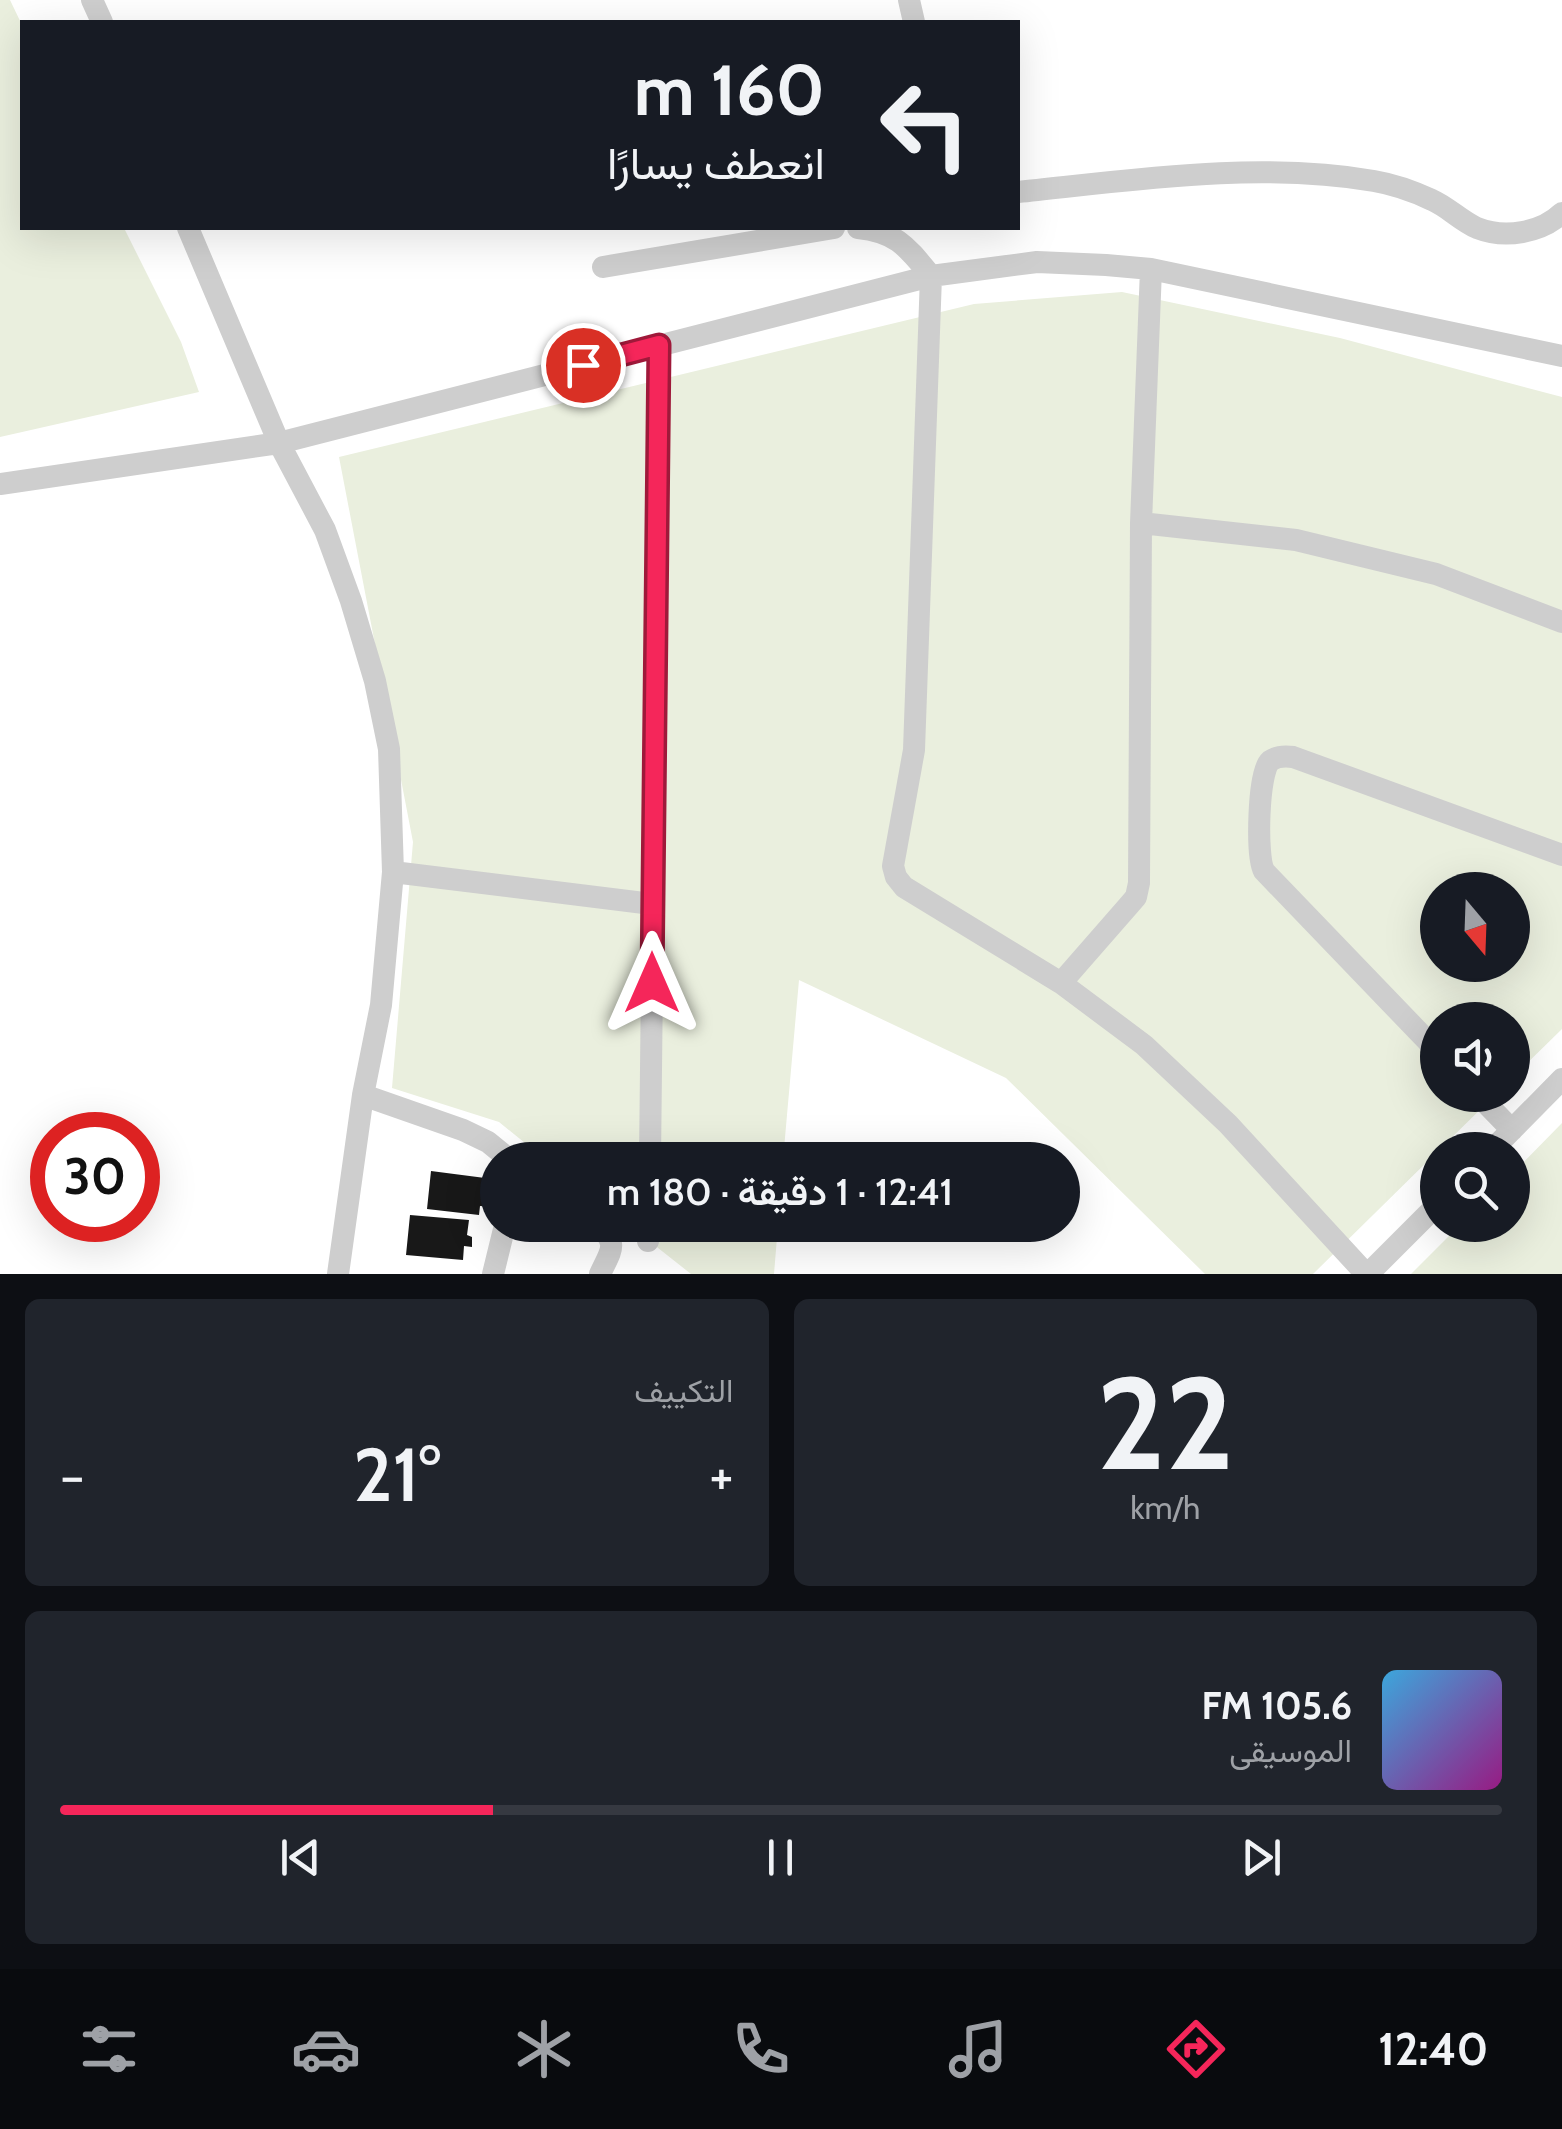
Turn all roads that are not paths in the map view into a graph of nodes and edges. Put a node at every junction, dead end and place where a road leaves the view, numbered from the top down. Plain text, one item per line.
1 (1020, 192) edge
2 (1562, 213) edge
3 (189, 230) edge
4 (822, 230) edge
5 (876, 230) edge
6 (604, 267) dead end
7 (1151, 269) junction
8 (931, 276) junction
9 (659, 345) junction
10 (1562, 356) edge
11 (280, 443) junction
12 (0, 484) edge
13 (1141, 523) junction
14 (1562, 620) edge
15 (1562, 855) edge
16 (393, 872) junction
17 (652, 904) junction
18 (1062, 983) junction
19 (1420, 1033) edge
20 (1562, 1079) edge
21 (363, 1095) junction
22 (1495, 1112) edge
23 (1512, 1130) joint
24 (488, 1142) edge
25 (650, 1142) edge
26 (1420, 1222) edge
27 (501, 1242) edge
28 (610, 1242) edge
29 (338, 1274) edge
30 (493, 1274) edge
31 (600, 1274) edge
32 (1367, 1274) edge

1 - 2 street
3 - 11 street
4 - 6 street
5 - 8 street
7 - 8 street
7 - 10 street
7 - 13 street
8 - 9 street
8 - 18 street
9 - 11 street
9 - 17 street
11 - 12 street
11 - 16 street
13 - 14 street
13 - 18 street
15 - 19 street
16 - 17 street
16 - 21 street
17 - 25 street
18 - 32 street
20 - 23 street
21 - 24 street
21 - 29 street
22 - 23 street
26 - 32 street
27 - 30 street
28 - 31 street

